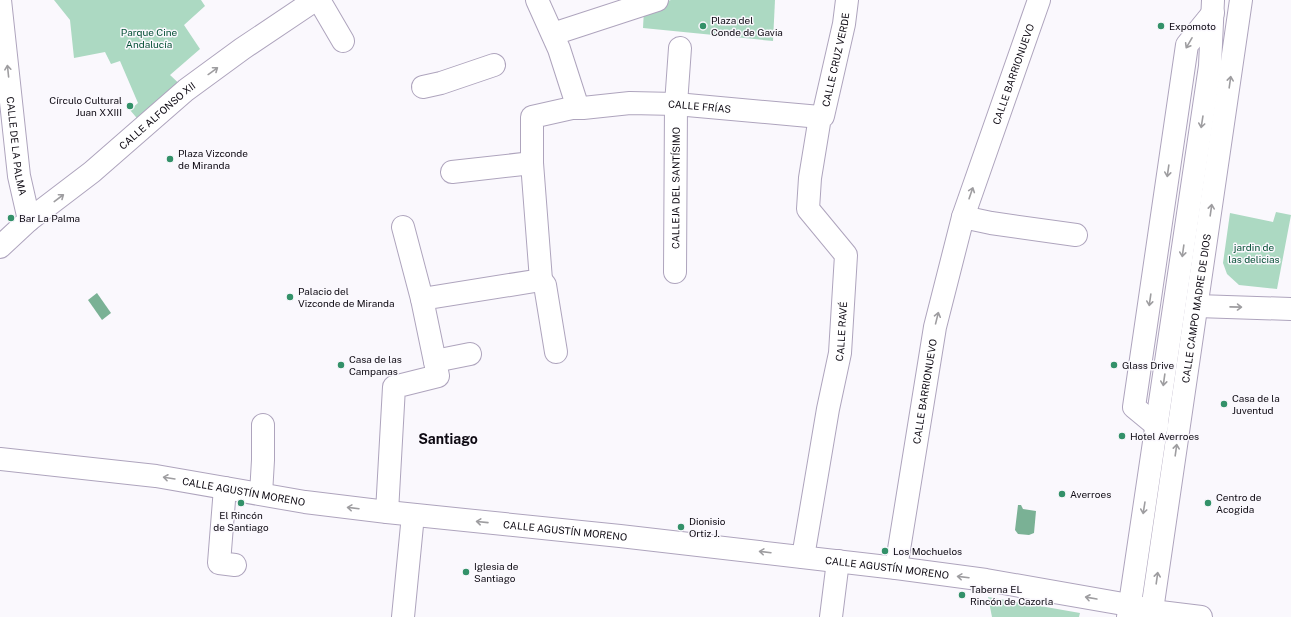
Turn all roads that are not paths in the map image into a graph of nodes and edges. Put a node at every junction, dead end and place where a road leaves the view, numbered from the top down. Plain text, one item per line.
1 (0, 0) edge
2 (315, 0) edge
3 (319, 0) edge
4 (538, 0) edge
5 (657, 0) edge
6 (847, 0) edge
7 (1039, 0) edge
8 (1241, 0) edge
9 (290, 6) edge
10 (1213, 6) edge
11 (553, 34) junction
12 (343, 41) dead end
13 (680, 48) dead end
14 (494, 65) dead end
15 (423, 87) dead end
16 (676, 104) junction
17 (578, 108) junction
18 (820, 116) junction
19 (532, 163) junction
20 (452, 172) dead end
21 (963, 217) junction
22 (29, 220) junction
23 (402, 227) dead end
24 (1076, 235) dead end
25 (2, 243) edge
26 (675, 272) dead end
27 (542, 280) junction
28 (422, 299) junction
29 (1197, 306) junction
30 (1291, 309) edge
31 (556, 352) dead end
32 (470, 354) dead end
33 (435, 361) junction
34 (263, 425) dead end
35 (0, 459) edge
36 (225, 488) junction
37 (261, 494) junction
38 (387, 512) junction
39 (413, 515) junction
40 (803, 557) junction
41 (838, 561) junction
42 (235, 565) dead end
43 (896, 568) junction
44 (1129, 611) edge
45 (1152, 614) edge
46 (403, 617) edge
47 (831, 617) edge
48 (1200, 617) edge

22 -> 1 street, CALLE DE LA PALMA
2 - 9 street, CALLE ALFONSO XII
3 - 12 street
4 - 11 street
5 - 11 street
6 - 18 street, CALLE CRUZ VERDE
21 -> 7 street, CALLE BARRIONUEVO
29 -> 8 street, CALLE CAMPO MADRE DE DIOS
22 -> 9 street, CALLE ALFONSO XII
10 -> 44 street
11 - 17 street
13 - 16 street, CALLEJA DEL SANTÍSIMO
14 - 15 street
16 - 17 street, CALLE FRÍAS
16 - 18 street, CALLE FRÍAS
16 - 26 street, CALLEJA DEL SANTÍSIMO
17 - 19 street, CALLE FRÍAS
18 - 40 street, CALLE RAVÉ
19 - 20 street
19 - 27 street
21 - 24 street
43 -> 21 street, CALLE BARRIONUEVO
22 - 25 street, CALLE ALFONSO XII
23 - 28 street
27 - 28 street
27 - 31 street
28 - 33 street
29 -> 30 street
45 -> 29 street, CALLE CAMPO MADRE DE DIOS
32 - 33 street
33 - 38 street
34 - 37 street
36 -> 35 street, CALLE AGUSTÍN MORENO
36 - 37 street, CALLE AGUSTÍN MORENO
36 - 42 street
38 -> 37 street, CALLE AGUSTÍN MORENO
38 - 39 street, CALLE AGUSTÍN MORENO
40 -> 39 street, CALLE AGUSTÍN MORENO
39 - 46 street
40 - 41 street, CALLE AGUSTÍN MORENO
41 - 43 street, CALLE AGUSTÍN MORENO
41 - 47 street
44 -> 43 street, CALLE AGUSTÍN MORENO
44 - 45 street, CALLE AGUSTÍN MORENO
45 - 48 street, CALLE AGUSTÍN MORENO

